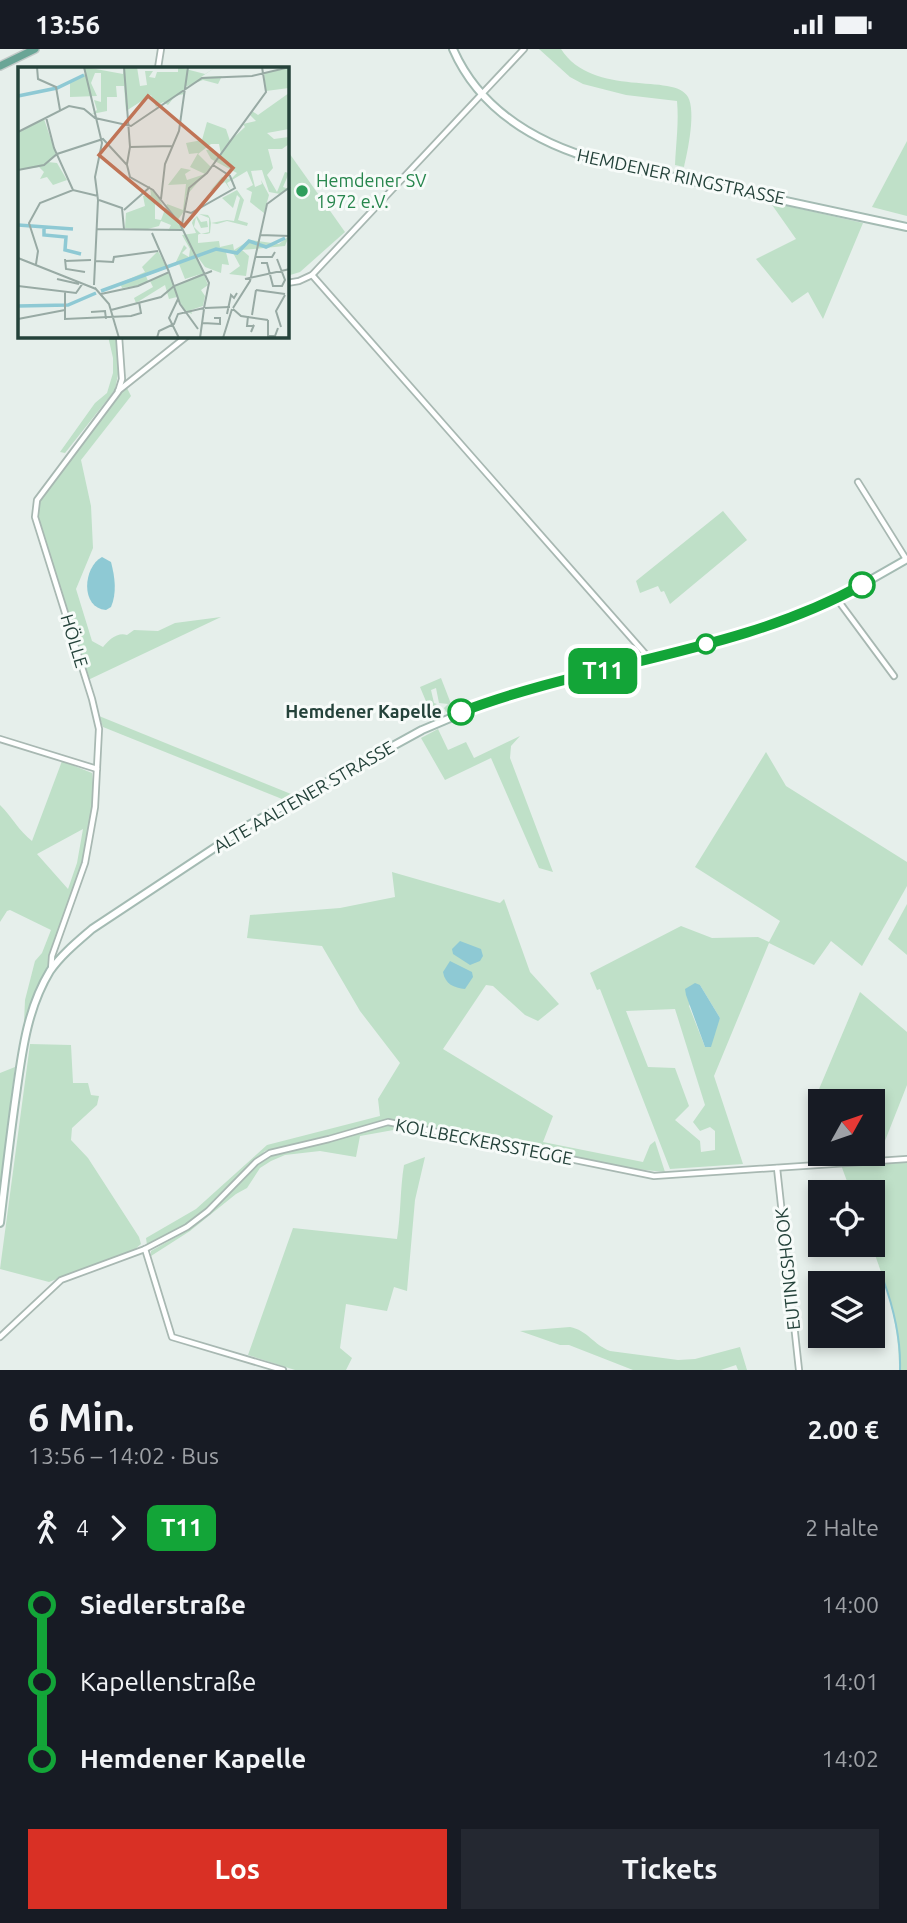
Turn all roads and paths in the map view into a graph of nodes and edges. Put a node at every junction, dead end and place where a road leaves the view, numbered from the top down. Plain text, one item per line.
1 (35, 49) edge
2 (161, 49) edge
3 (453, 49) edge
4 (524, 49) edge
5 (0, 67) edge
6 (159, 67) edge
7 (482, 93) junction
8 (907, 227) edge
9 (312, 275) junction
10 (289, 283) edge
11 (119, 338) edge
12 (185, 338) edge
13 (118, 392) junction
14 (858, 482) dead end
15 (907, 559) edge
16 (837, 599) junction
17 (649, 659) junction
18 (894, 675) dead end
19 (0, 739) edge
20 (97, 769) junction
21 (51, 970) junction
22 (907, 1159) edge
23 (777, 1168) junction
24 (0, 1223) edge
25 (145, 1249) junction
26 (0, 1337) edge
27 (283, 1370) edge
28 (799, 1370) edge

1 - 5 main road
2 - 6 street
3 - 7 street, HEMDENER RINGSTRASSE
4 - 7 street
7 - 8 street, HEMDENER RINGSTRASSE
7 - 9 street
9 - 10 street
9 - 17 street
11 - 13 street
12 - 13 street
13 - 20 street, HÖLLE
14 - 15 street
15 - 16 street, ALTE AALTENER STRASSE
16 - 17 street, ALTE AALTENER STRASSE
16 - 18 street
17 - 21 street, ALTE AALTENER STRASSE
19 - 20 street
20 - 21 street, HÖLLE
21 - 24 street, ALTE AALTENER STRASSE
22 - 23 street, KOLLBECKERSSTEGGE
23 - 25 street, KOLLBECKERSSTEGGE
23 - 28 street, EUTINGSHOOK
25 - 26 street, KOLLBECKERSSTEGGE
25 - 27 street

